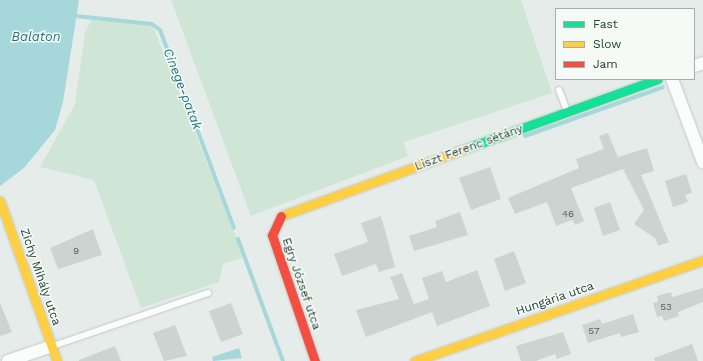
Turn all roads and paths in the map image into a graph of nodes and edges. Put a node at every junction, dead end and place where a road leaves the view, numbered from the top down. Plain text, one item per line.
1 (655, 80) edge
2 (672, 80) edge
3 (559, 90) dead end
4 (567, 112) junction
5 (703, 162) edge
6 (0, 201) edge
7 (280, 216) joint
8 (703, 260) edge
9 (208, 294) dead end
10 (52, 346) junction
11 (8, 361) edge
12 (57, 361) edge
13 (315, 361) edge
14 (414, 361) edge

1 - 4 street, Liszt Ferenc sétány
2 - 5 street
3 - 4 lane
4 - 7 street, Liszt Ferenc sétány
6 - 10 street, Zichy Mihály utca
7 - 13 street, Egry József utca
8 - 14 street, Hungária utca
9 - 10 lane
10 - 11 street
10 - 12 street, Zichy Mihály utca

